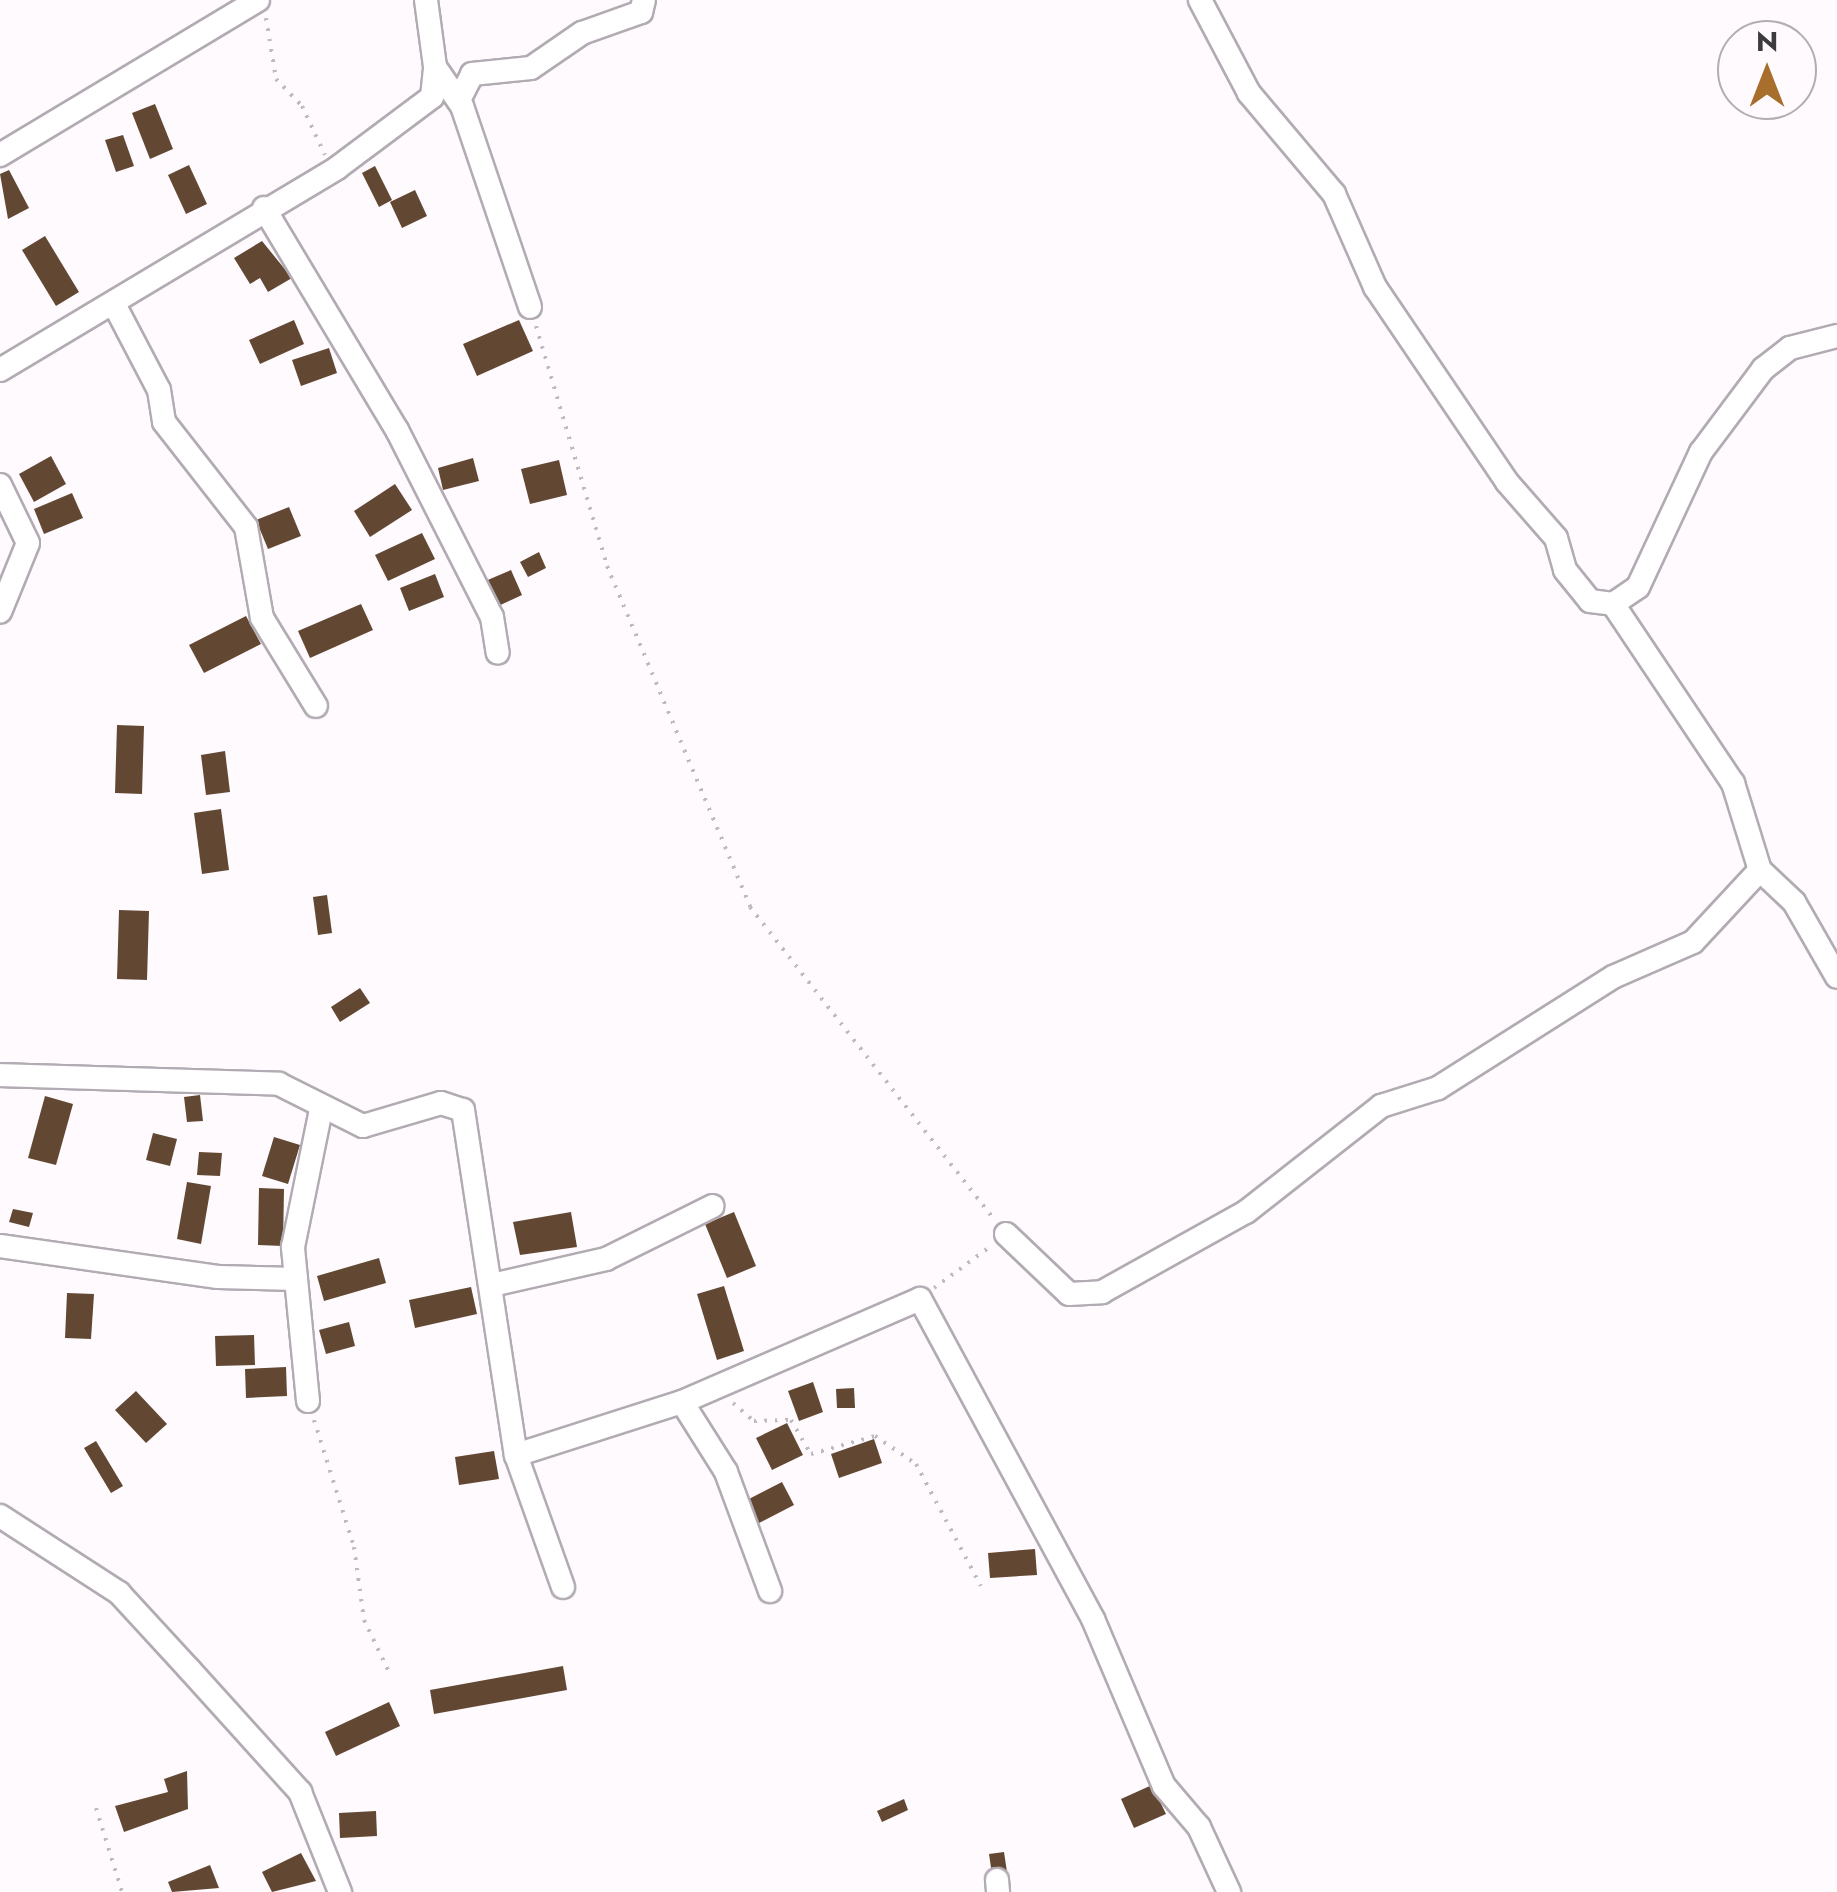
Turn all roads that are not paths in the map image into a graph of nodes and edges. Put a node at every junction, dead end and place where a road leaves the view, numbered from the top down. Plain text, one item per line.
1 (426, 0) edge
2 (644, 0) edge
3 (1200, 0) edge
4 (257, 1) edge
5 (434, 67) junction
6 (459, 100) junction
7 (0, 155) edge
8 (264, 208) junction
9 (116, 306) junction
10 (530, 308) road end
11 (1837, 336) edge
12 (0, 370) edge
13 (0, 485) edge
14 (1614, 604) junction
15 (0, 612) edge
16 (498, 652) dead end
17 (316, 706) dead end
18 (1760, 870) junction
19 (1837, 977) edge
20 (0, 1075) edge
21 (322, 1109) junction
22 (713, 1206) dead end
23 (1006, 1234) road end
24 (0, 1246) edge
25 (296, 1279) junction
26 (492, 1285) junction
27 (308, 1401) road end
28 (682, 1402) junction
29 (516, 1455) junction
30 (0, 1516) edge
31 (563, 1587) dead end
32 (770, 1592) dead end
33 (340, 1892) edge
34 (1229, 1892) edge

1 - 5 street
2 - 6 street
3 - 14 street
4 - 7 street
5 - 6 street
5 - 8 street
6 - 10 street
8 - 9 street
8 - 16 street
9 - 12 street
9 - 17 street
11 - 14 street
13 - 15 street
14 - 18 street
18 - 19 street
18 - 23 street
20 - 21 street
21 - 25 street
21 - 26 street
22 - 26 street
24 - 25 street
25 - 27 street
26 - 29 street
28 - 29 street
28 - 32 street
28 - 34 street
29 - 31 street
30 - 33 street

